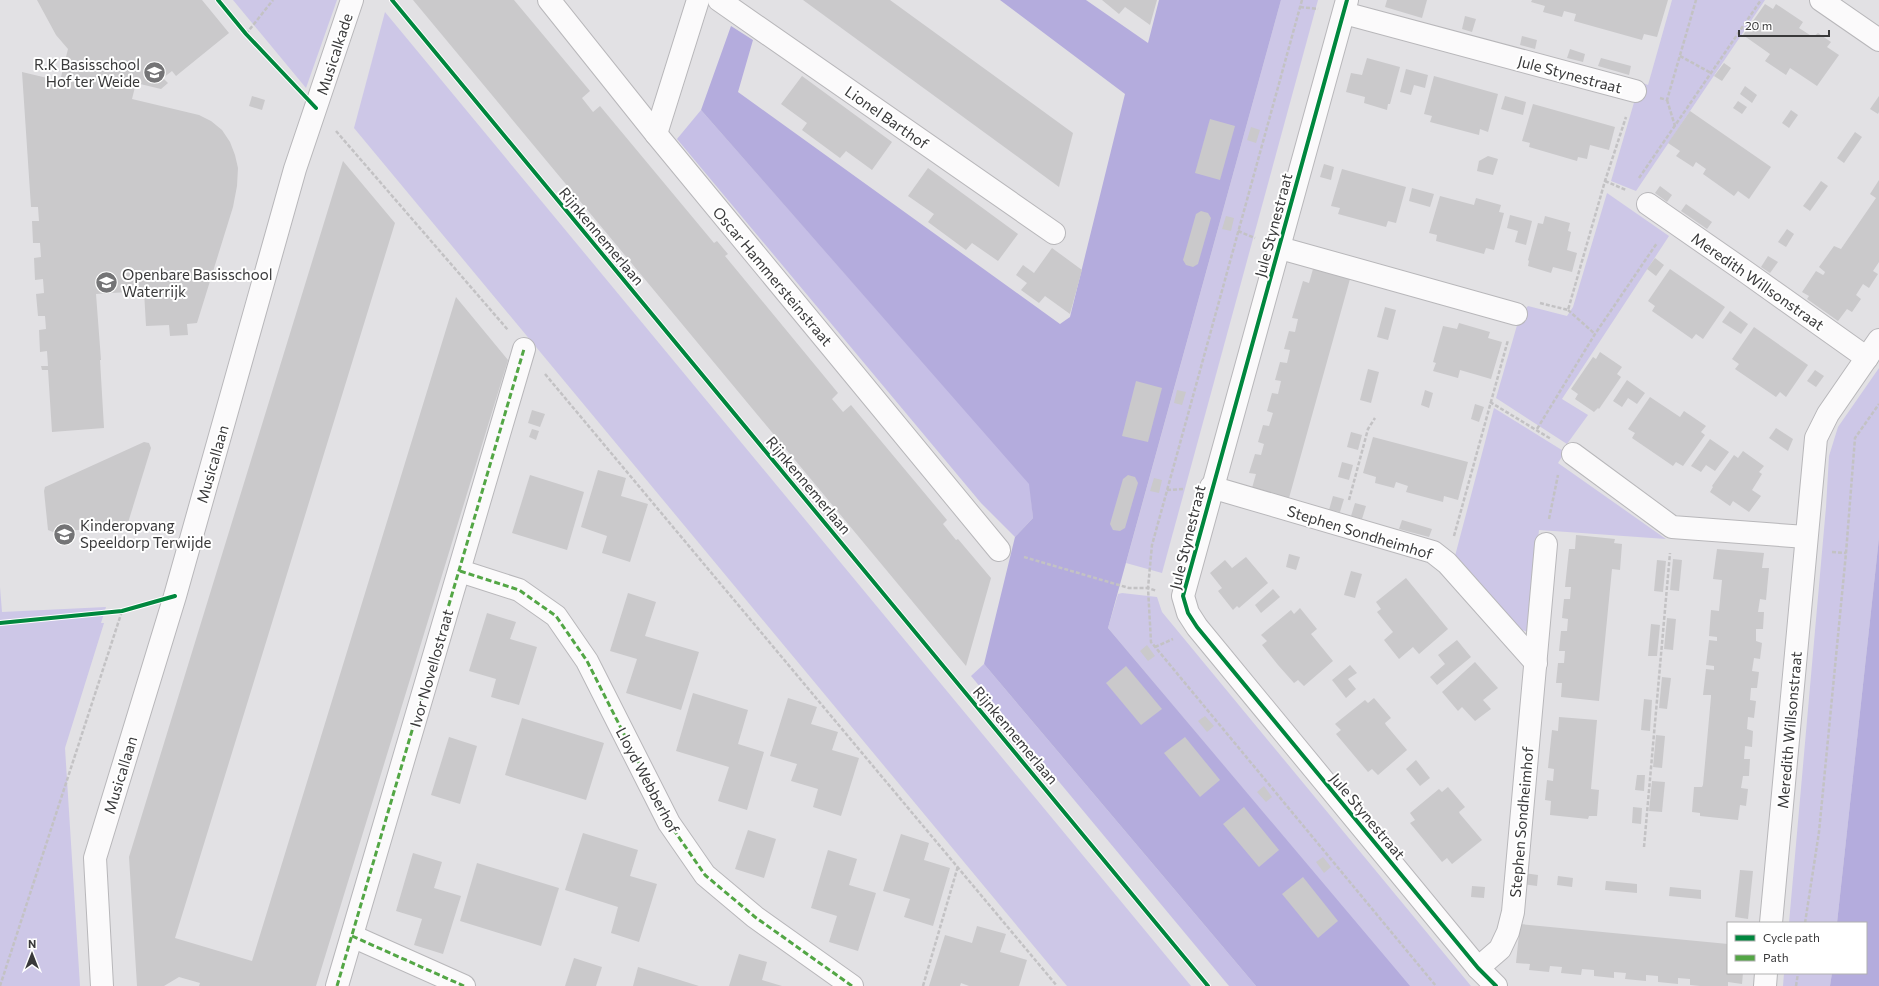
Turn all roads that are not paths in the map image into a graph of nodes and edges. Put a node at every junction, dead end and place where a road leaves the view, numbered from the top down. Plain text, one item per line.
1 (352, 0) edge
2 (549, 0) edge
3 (698, 0) edge
4 (719, 0) edge
5 (1821, 0) edge
6 (1345, 7) edge
7 (1879, 40) edge
8 (1635, 91) road end
9 (316, 108) joint
10 (656, 134) junction
11 (1648, 204) dead end
12 (1054, 233) dead end
13 (1280, 248) junction
14 (1516, 314) road end
15 (1879, 340) edge
16 (524, 349) road end
17 (1867, 358) junction
18 (1573, 454) road end
19 (1211, 487) junction
20 (1806, 537) junction
21 (1546, 544) road end
22 (999, 550) road end
23 (460, 571) junction
24 (1536, 663) junction
25 (1771, 922) edge
26 (352, 936) junction
27 (1478, 968) junction
28 (1766, 974) edge
29 (102, 986) edge
30 (337, 986) edge
31 (464, 986) edge
32 (852, 986) edge
33 (1496, 986) edge
34 (1765, 986) edge

1 - 9 street, Musicalkade
2 - 10 street, Oscar Hammersteinstraat
3 - 10 street
4 - 12 street, Lionel Barthof
5 - 7 street
6 - 8 street, Jule Stynestraat
6 - 13 street, Jule Stynestraat
9 - 29 street, Musicallaan
10 - 22 street, Oscar Hammersteinstraat
11 - 17 street, Meredith Willsonstraat
13 - 14 street, Jule Stynestraat
13 - 19 street, Jule Stynestraat
15 - 17 street, Meredith Willsonstraat
16 - 23 street, Ivor Novellostraat
17 - 20 street, Meredith Willsonstraat
18 - 20 street
19 - 24 street, Stephen Sondheimhof
19 - 27 street, Jule Stynestraat
20 - 25 street, Meredith Willsonstraat
21 - 24 street, Stephen Sondheimhof
23 - 26 street, Ivor Novellostraat
23 - 32 street, Lloyd Webberhof
24 - 27 street, Stephen Sondheimhof
26 - 30 street, Ivor Novellostraat
26 - 31 street
27 - 33 street, Jule Stynestraat
28 - 34 street

